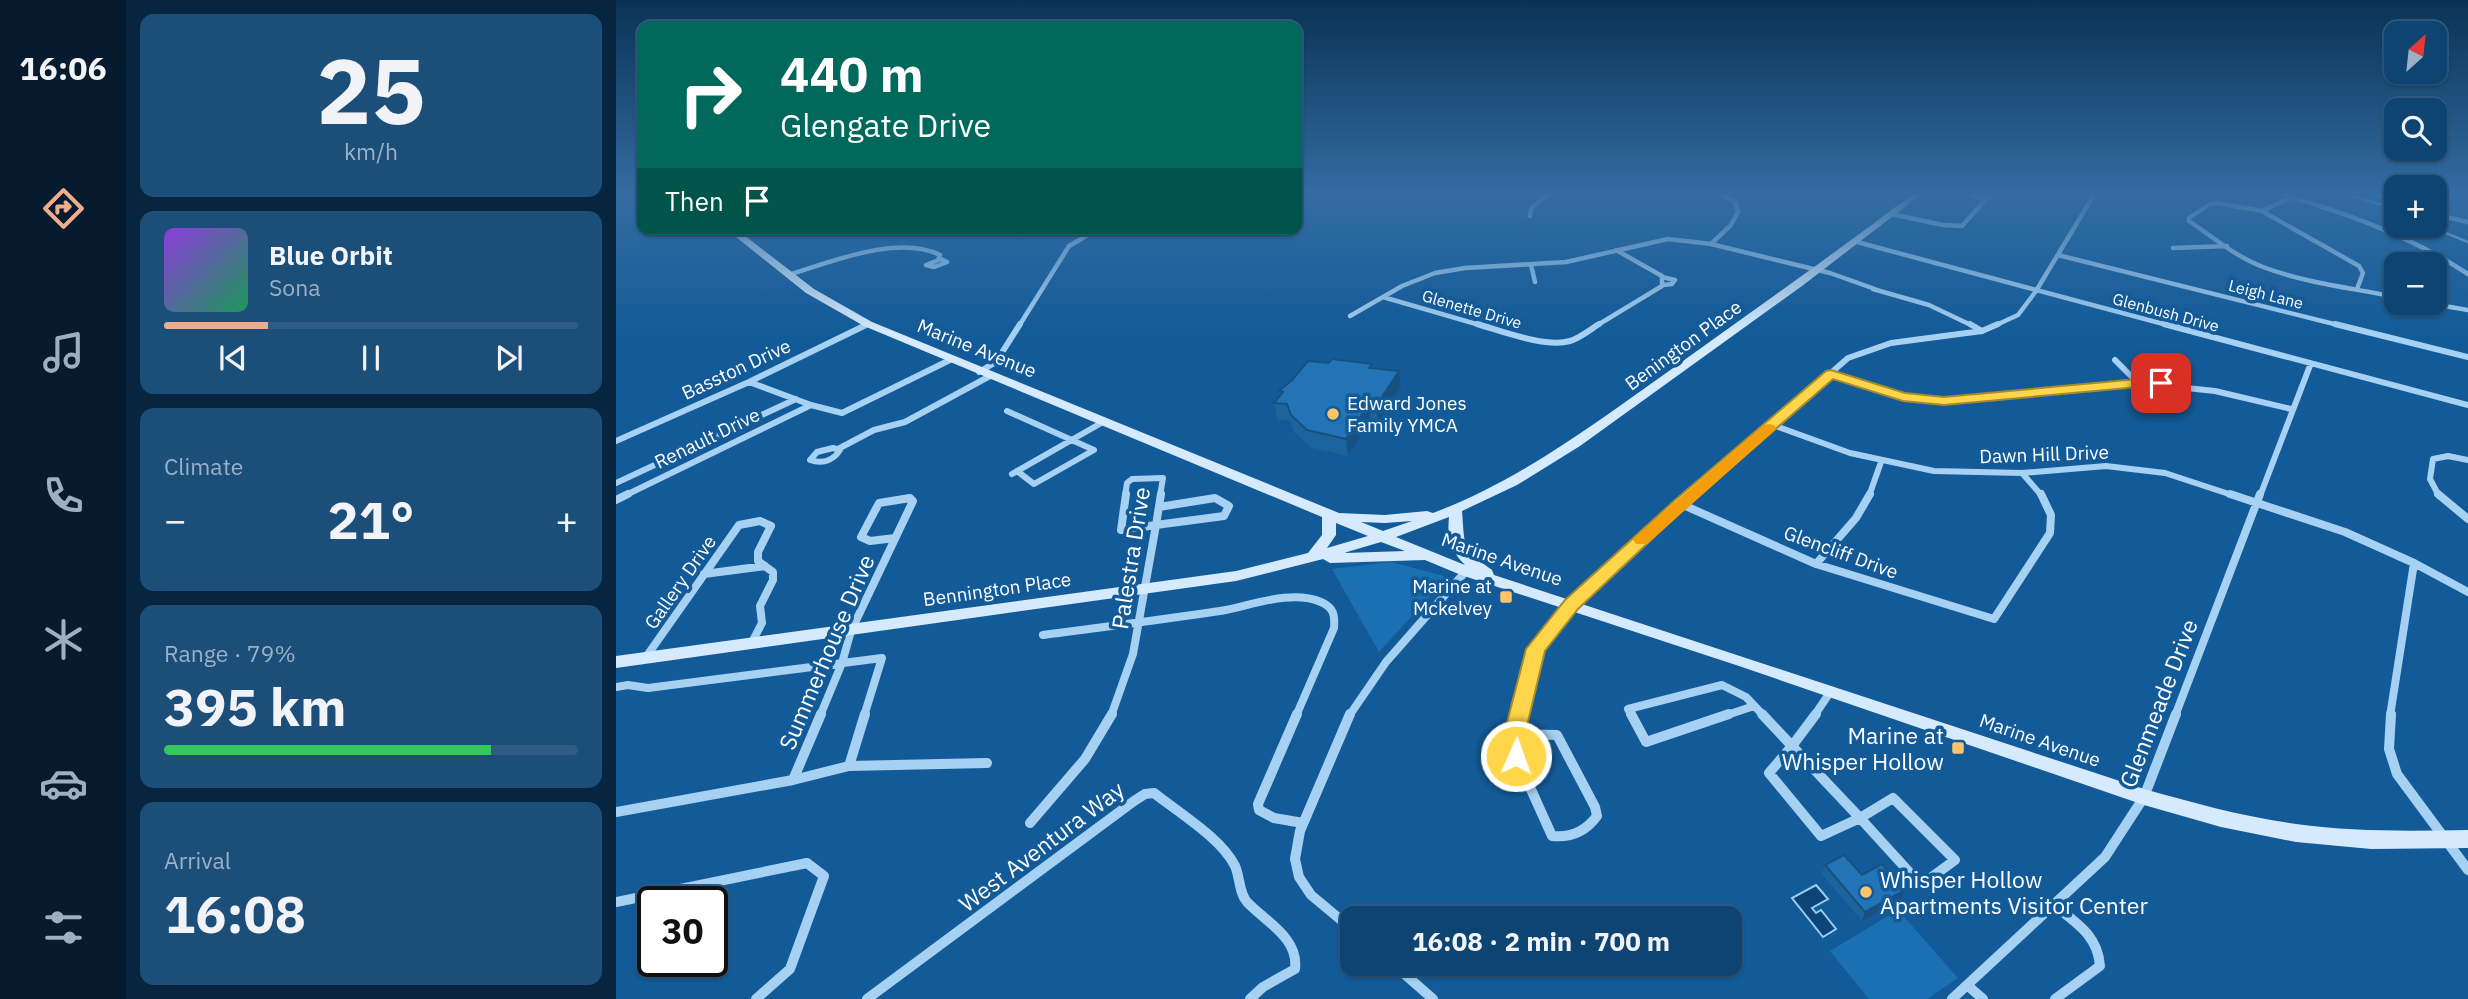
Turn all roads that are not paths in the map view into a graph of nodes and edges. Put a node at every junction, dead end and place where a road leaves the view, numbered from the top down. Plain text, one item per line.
1 (743, 240) edge
2 (1080, 240) edge
3 (1665, 240) edge
4 (1673, 240) edge
5 (1716, 240) edge
6 (1860, 240) edge
7 (2067, 240) edge
8 (2219, 240) edge
9 (2312, 240) edge
10 (2407, 240) edge
11 (1857, 242) junction
12 (1711, 244) junction
13 (2228, 246) junction
14 (2173, 248) dead end
15 (1616, 250) junction
16 (2058, 255) junction
17 (938, 260) dead end
18 (1531, 265) junction
19 (1819, 272) junction
20 (2468, 274) edge
21 (788, 275) junction
22 (1662, 276) junction
23 (1535, 282) dead end
24 (1663, 285) junction
25 (2357, 289) junction
26 (2036, 291) junction
27 (2384, 295) edge
28 (1383, 297) junction
29 (2447, 306) edge
30 (2468, 310) edge
31 (1350, 316) dead end
32 (868, 324) junction
33 (1982, 331) junction
34 (2468, 356) edge
35 (950, 360) junction
36 (2115, 360) dead end
37 (2311, 363) junction
38 (984, 374) junction
39 (1831, 374) junction
40 (749, 382) junction
41 (2138, 383) junction
42 (796, 400) junction
43 (811, 405) junction
44 (2468, 405) edge
45 (2291, 409) junction
46 (1007, 411) dead end
47 (1104, 422) junction
48 (1773, 425) junction
49 (1073, 439) junction
50 (616, 440) edge
51 (838, 449) dead end
52 (2468, 460) edge
53 (1881, 462) junction
54 (2022, 473) junction
55 (616, 483) edge
56 (618, 498) edge
57 (2256, 502) junction
58 (1681, 504) junction
59 (1159, 507) junction
60 (1449, 511) junction
61 (1329, 516) junction
62 (2468, 519) edge
63 (1156, 526) junction
64 (1380, 537) junction
65 (895, 538) junction
66 (1427, 556) junction
67 (1311, 558) junction
68 (2414, 563) junction
69 (1816, 564) junction
70 (765, 566) junction
71 (1466, 571) junction
72 (704, 575) junction
73 (1495, 580) junction
74 (1146, 590) junction
75 (2468, 593) edge
76 (1571, 604) junction
77 (1143, 620) junction
78 (851, 631) junction
79 (1043, 635) dead end
80 (751, 644) junction
81 (646, 658) junction
82 (616, 662) edge
83 (842, 663) junction
84 (616, 687) edge
85 (1831, 691) junction
86 (1754, 706) junction
87 (1514, 734) junction
88 (1791, 747) junction
89 (987, 763) dead end
90 (849, 766) junction
91 (793, 780) junction
92 (2144, 797) junction
93 (616, 812) edge
94 (1860, 818) junction
95 (1031, 823) dead end
96 (1303, 823) junction
97 (2443, 838) junction
98 (2468, 839) edge
99 (2468, 870) edge
100 (616, 902) edge
101 (2055, 906) junction
102 (1340, 918) edge
103 (1407, 976) edge
104 (1967, 985) junction
105 (756, 999) edge
106 (867, 999) edge
107 (1250, 999) edge
108 (1433, 999) edge
109 (1952, 999) edge
110 (1983, 999) edge
111 (2055, 999) edge

1 - 21 main road, Marine Avenue
2 - 38 street
3 - 15 street
4 - 12 street
5 - 12 street
6 - 11 main road, Benington Place
7 - 16 street
8 - 13 street
9 - 25 street
10 - 20 street
11 - 19 main road, Benington Place
11 - 26 street, Glenbush Drive
12 - 19 street
13 - 14 street
13 - 25 street
15 - 18 street
15 - 22 street
16 - 26 street
16 - 34 street, Leigh Lane
17 - 21 street
18 - 23 street
18 - 28 street
19 - 33 street
19 - 60 main road, Benington Place
21 - 32 main road, Marine Avenue
22 - 24 street
22 - 24 street
24 - 28 street, Glenette Drive
25 - 27 street
26 - 33 street
26 - 37 street, Glenbush Drive
28 - 31 street
29 - 30 street
32 - 35 main road, Marine Avenue
32 - 40 street, Basston Drive
33 - 39 street
35 - 38 main road, Marine Avenue
35 - 43 street
36 - 41 street
37 - 44 street, Glenbush Drive
37 - 45 street, Glenmeade Drive
38 - 47 main road, Marine Avenue
38 - 51 street
39 - 41 street
39 - 48 street
40 - 42 street
40 - 50 street, Basston Drive
41 - 45 street
42 - 43 street
42 - 55 street, Renault Drive
43 - 56 street, Renault Drive
45 - 57 street, Glenmeade Drive
46 - 49 street
47 - 49 street
47 - 61 main road, Marine Avenue
48 - 53 street, Dawn Hill Drive
48 - 58 street
49 - 49 street
52 - 62 street
53 - 54 street, Dawn Hill Drive
53 - 69 street
54 - 57 street, Dawn Hill Drive
54 - 69 street, Glencliff Drive
57 - 68 street, Dawn Hill Drive
57 - 92 street, Glenmeade Drive
58 - 69 street, Glencliff Drive
58 - 76 street
59 - 63 street, Palestra Drive
59 - 63 street, Palestra Drive
59 - 63 street
60 - 61 main road
60 - 64 main road, Benington Place
60 - 73 main road
61 - 64 main road, Marine Avenue
61 - 67 main road
63 - 74 street, Palestra Drive
64 - 66 main road, Marine Avenue
64 - 67 main road, Bennington Place
65 - 65 street, Summerhouse Drive
65 - 78 street, Summerhouse Drive
66 - 67 main road
66 - 71 main road, Marine Avenue
67 - 74 main road, Bennington Place
68 - 75 street, Dawn Hill Drive
68 - 97 street
70 - 72 street
70 - 72 street, Gallery Drive
70 - 80 street
71 - 73 main road, Marine Avenue
71 - 96 street
72 - 81 street, Gallery Drive
73 - 76 main road, Marine Avenue
74 - 77 street, Palestra Drive
74 - 78 main road, Bennington Place
76 - 85 main road, Marine Avenue
76 - 87 street
77 - 79 street
77 - 95 street, Palestra Drive
77 - 96 street
78 - 80 main road, Bennington Place
78 - 83 street, Summerhouse Drive
80 - 81 main road, Bennington Place
81 - 82 main road, Bennington Place
83 - 84 street
83 - 90 street
83 - 91 street, Summerhouse Drive
85 - 88 street
85 - 92 main road, Marine Avenue
86 - 86 street
86 - 88 street
87 - 87 street
88 - 94 street
88 - 94 street
89 - 90 street, Summerhouse Drive
90 - 91 street, Summerhouse Drive
91 - 93 street, Summerhouse Drive
92 - 97 main road, Marine Avenue
92 - 101 street, Glenmeade Drive
94 - 94 street
96 - 102 street
97 - 98 main road, Marine Avenue
97 - 99 street
100 - 105 street
101 - 104 street, Glenmeade Drive
101 - 111 street
103 - 108 street
104 - 109 street, Glenmeade Drive
104 - 110 street
106 - 107 street, West Aventura Way

